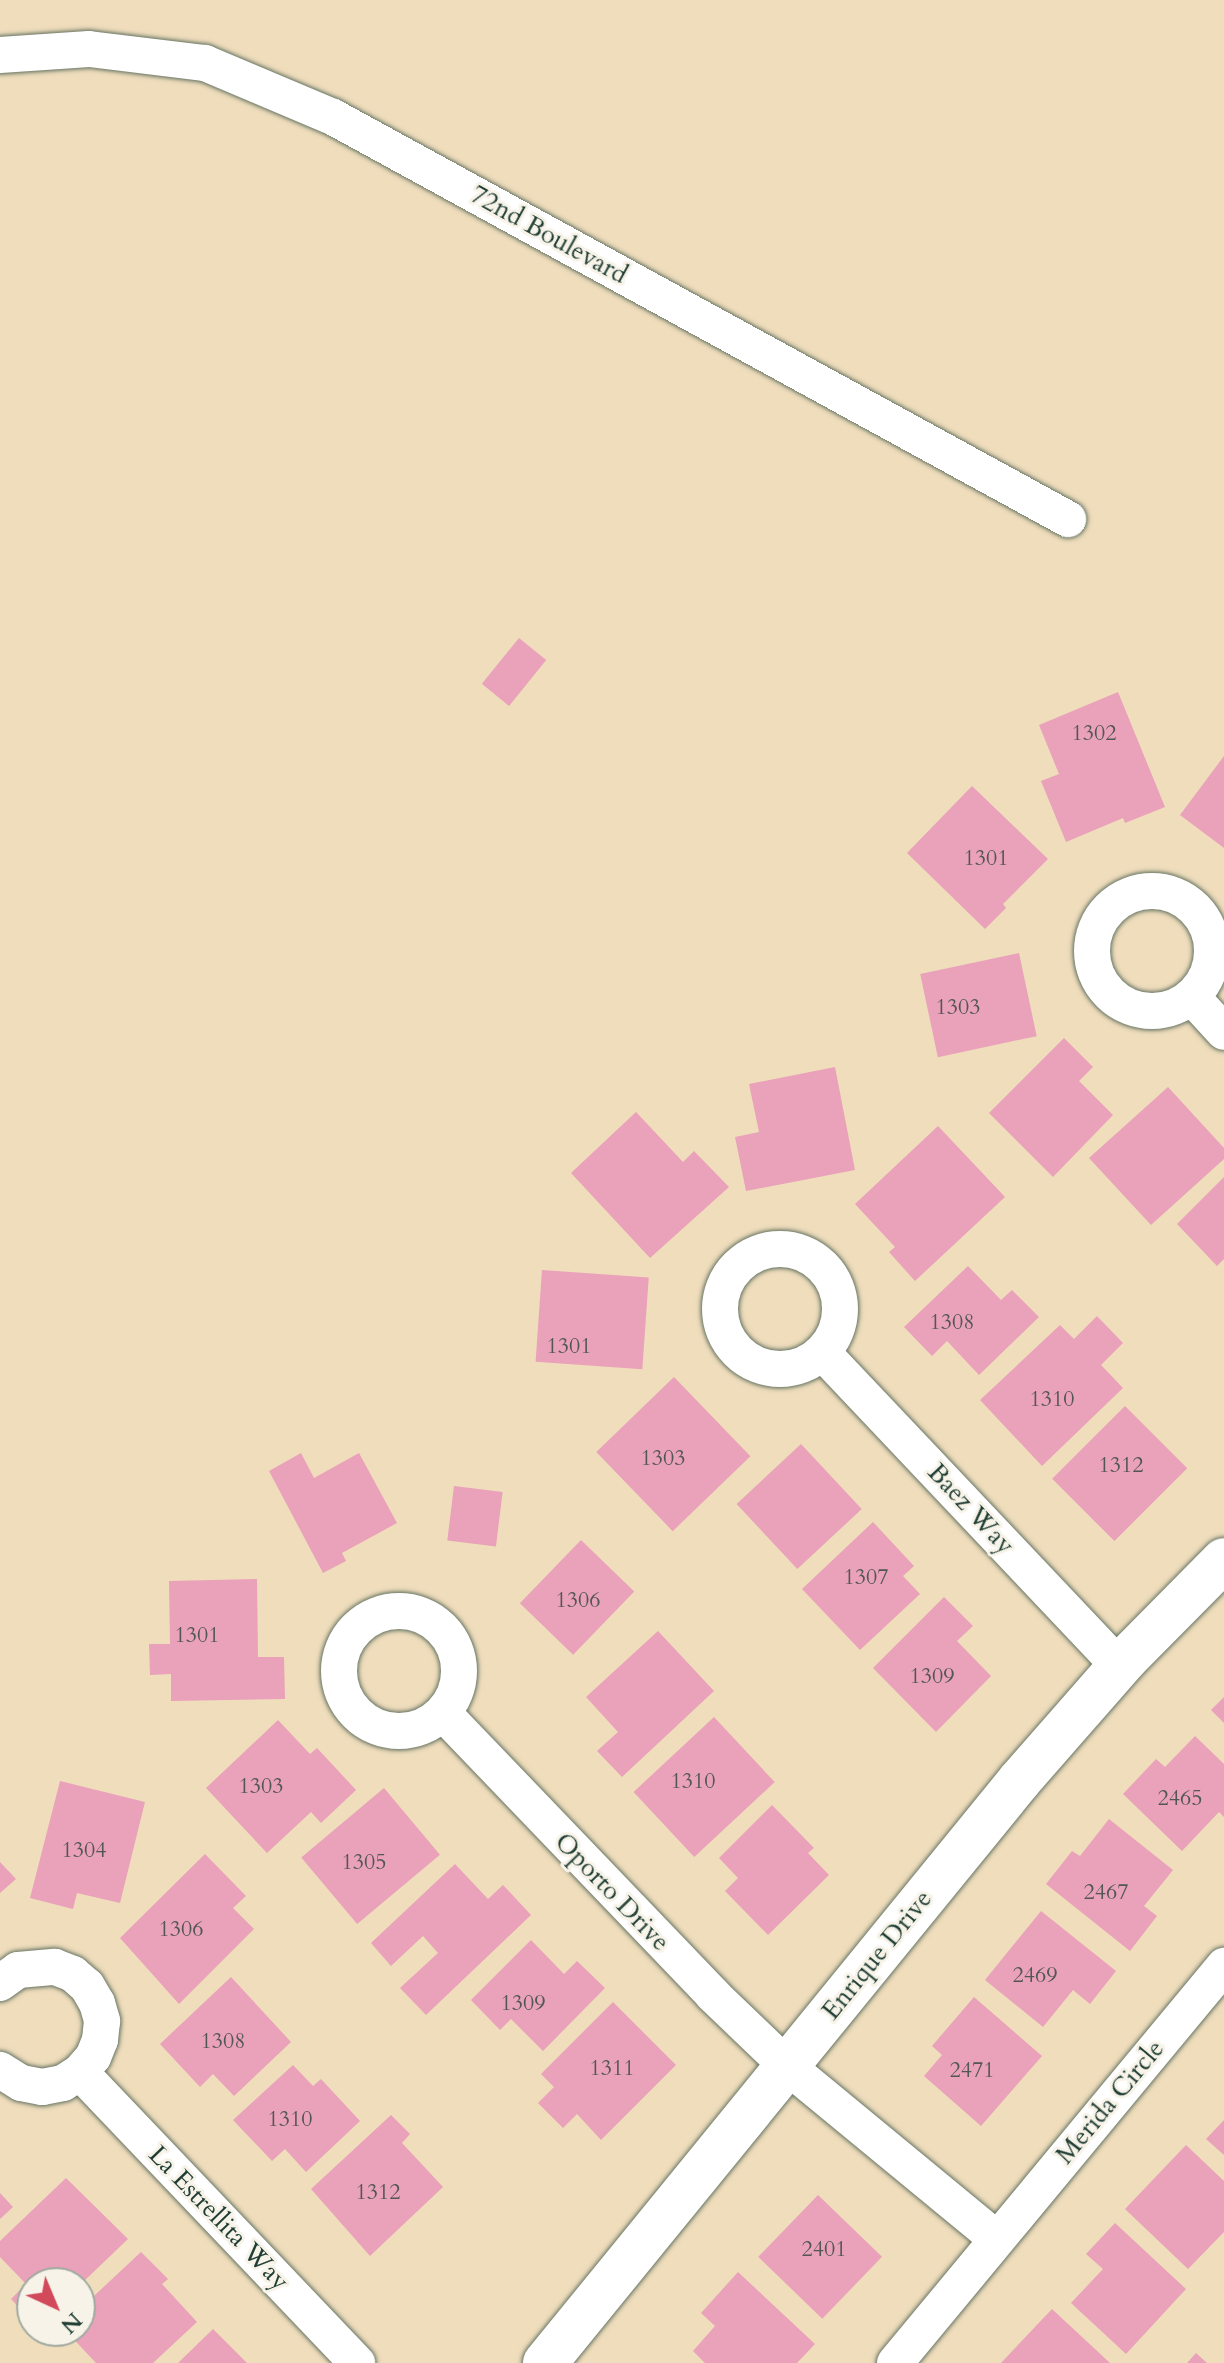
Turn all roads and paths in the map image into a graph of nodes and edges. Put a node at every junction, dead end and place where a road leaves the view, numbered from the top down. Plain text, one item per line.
1 (0, 55) edge
2 (1068, 519) dead end
3 (1192, 997) dead end
4 (1224, 1032) edge
5 (822, 1352) dead end
6 (1224, 1560) edge
7 (1119, 1666) junction
8 (443, 1713) dead end
9 (1224, 1966) edge
10 (0, 1983) edge
11 (787, 2066) junction
12 (0, 2070) edge
13 (80, 2072) junction
14 (996, 2238) junction
15 (357, 2363) edge
16 (545, 2363) edge
17 (895, 2363) edge

1 - 2 street, 72nd Boulevard
3 - 4 street
5 - 7 street, Baez Way
6 - 7 street, Enrique Drive
7 - 11 street, Enrique Drive
8 - 11 street, Oporto Drive
9 - 14 street, Merida Circle
10 - 13 street
11 - 14 street
11 - 16 street, Enrique Drive
12 - 13 street
13 - 15 street, La Estrellita Way
14 - 17 street, Merida Circle

